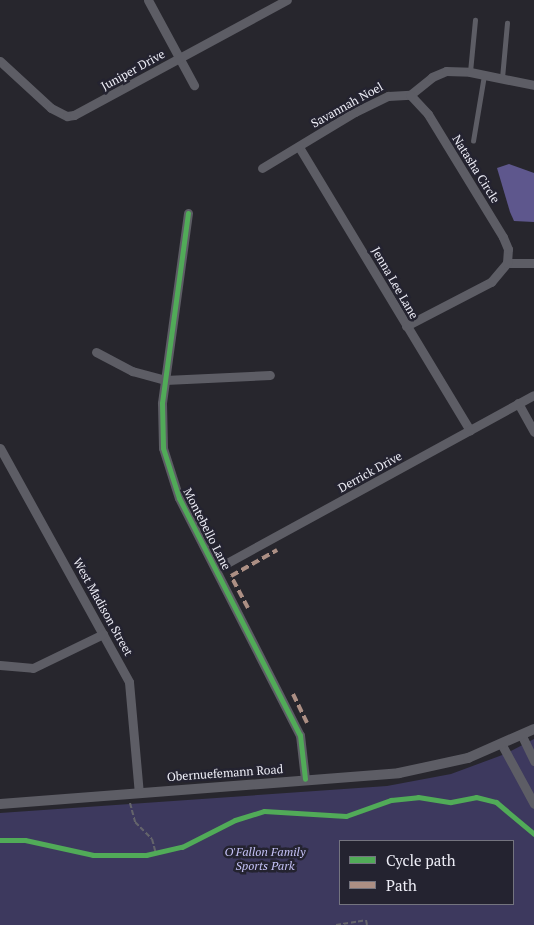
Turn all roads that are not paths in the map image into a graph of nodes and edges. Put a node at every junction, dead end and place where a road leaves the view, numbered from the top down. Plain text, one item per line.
1 (148, 0) edge
2 (287, 0) edge
3 (475, 20) dead end
4 (507, 23) dead end
5 (179, 58) junction
6 (0, 61) edge
7 (470, 72) junction
8 (484, 75) junction
9 (502, 78) junction
10 (194, 85) dead end
11 (534, 85) edge
12 (410, 95) junction
13 (473, 141) dead end
14 (299, 147) junction
15 (262, 168) dead end
16 (188, 213) dead end
17 (507, 263) junction
18 (534, 263) edge
19 (406, 326) junction
20 (96, 352) dead end
21 (270, 376) dead end
22 (165, 380) junction
23 (534, 395) edge
24 (518, 403) junction
25 (470, 430) junction
26 (534, 432) edge
27 (0, 448) edge
28 (216, 569) junction
29 (103, 634) junction
30 (0, 665) edge
31 (534, 729) edge
32 (522, 736) junction
33 (502, 745) junction
34 (534, 760) edge
35 (305, 779) junction
36 (139, 792) junction
37 (0, 804) edge
38 (534, 804) edge

1 - 5 street
2 - 5 street, Juniper Drive
3 - 7 lane
4 - 9 lane
5 - 6 street, Juniper Drive
5 - 10 street
7 - 8 street
7 - 12 street
8 - 9 street
8 - 13 lane
9 - 11 street
12 - 14 street, Savannah Noel
12 - 17 street, Natasha Circle
14 - 15 street, Savannah Noel
14 - 19 street, Jenna Lee Lane
16 - 22 street, Montebello Lane
17 - 18 street
17 - 19 street
19 - 25 street, Jenna Lee Lane
20 - 22 street
21 - 22 street
22 - 28 street, Montebello Lane
23 - 24 street, Derrick Drive
24 - 25 street, Derrick Drive
24 - 26 street
25 - 28 street, Derrick Drive
27 - 29 street, West Madison Street
28 - 35 street, Montebello Lane
29 - 30 street
29 - 36 street, West Madison Street
31 - 32 street, Obernuefemann Road
32 - 33 street, Obernuefemann Road
32 - 34 street
33 - 35 street, Obernuefemann Road
33 - 38 street
35 - 36 street, Obernuefemann Road
36 - 37 street, Obernuefemann Road

